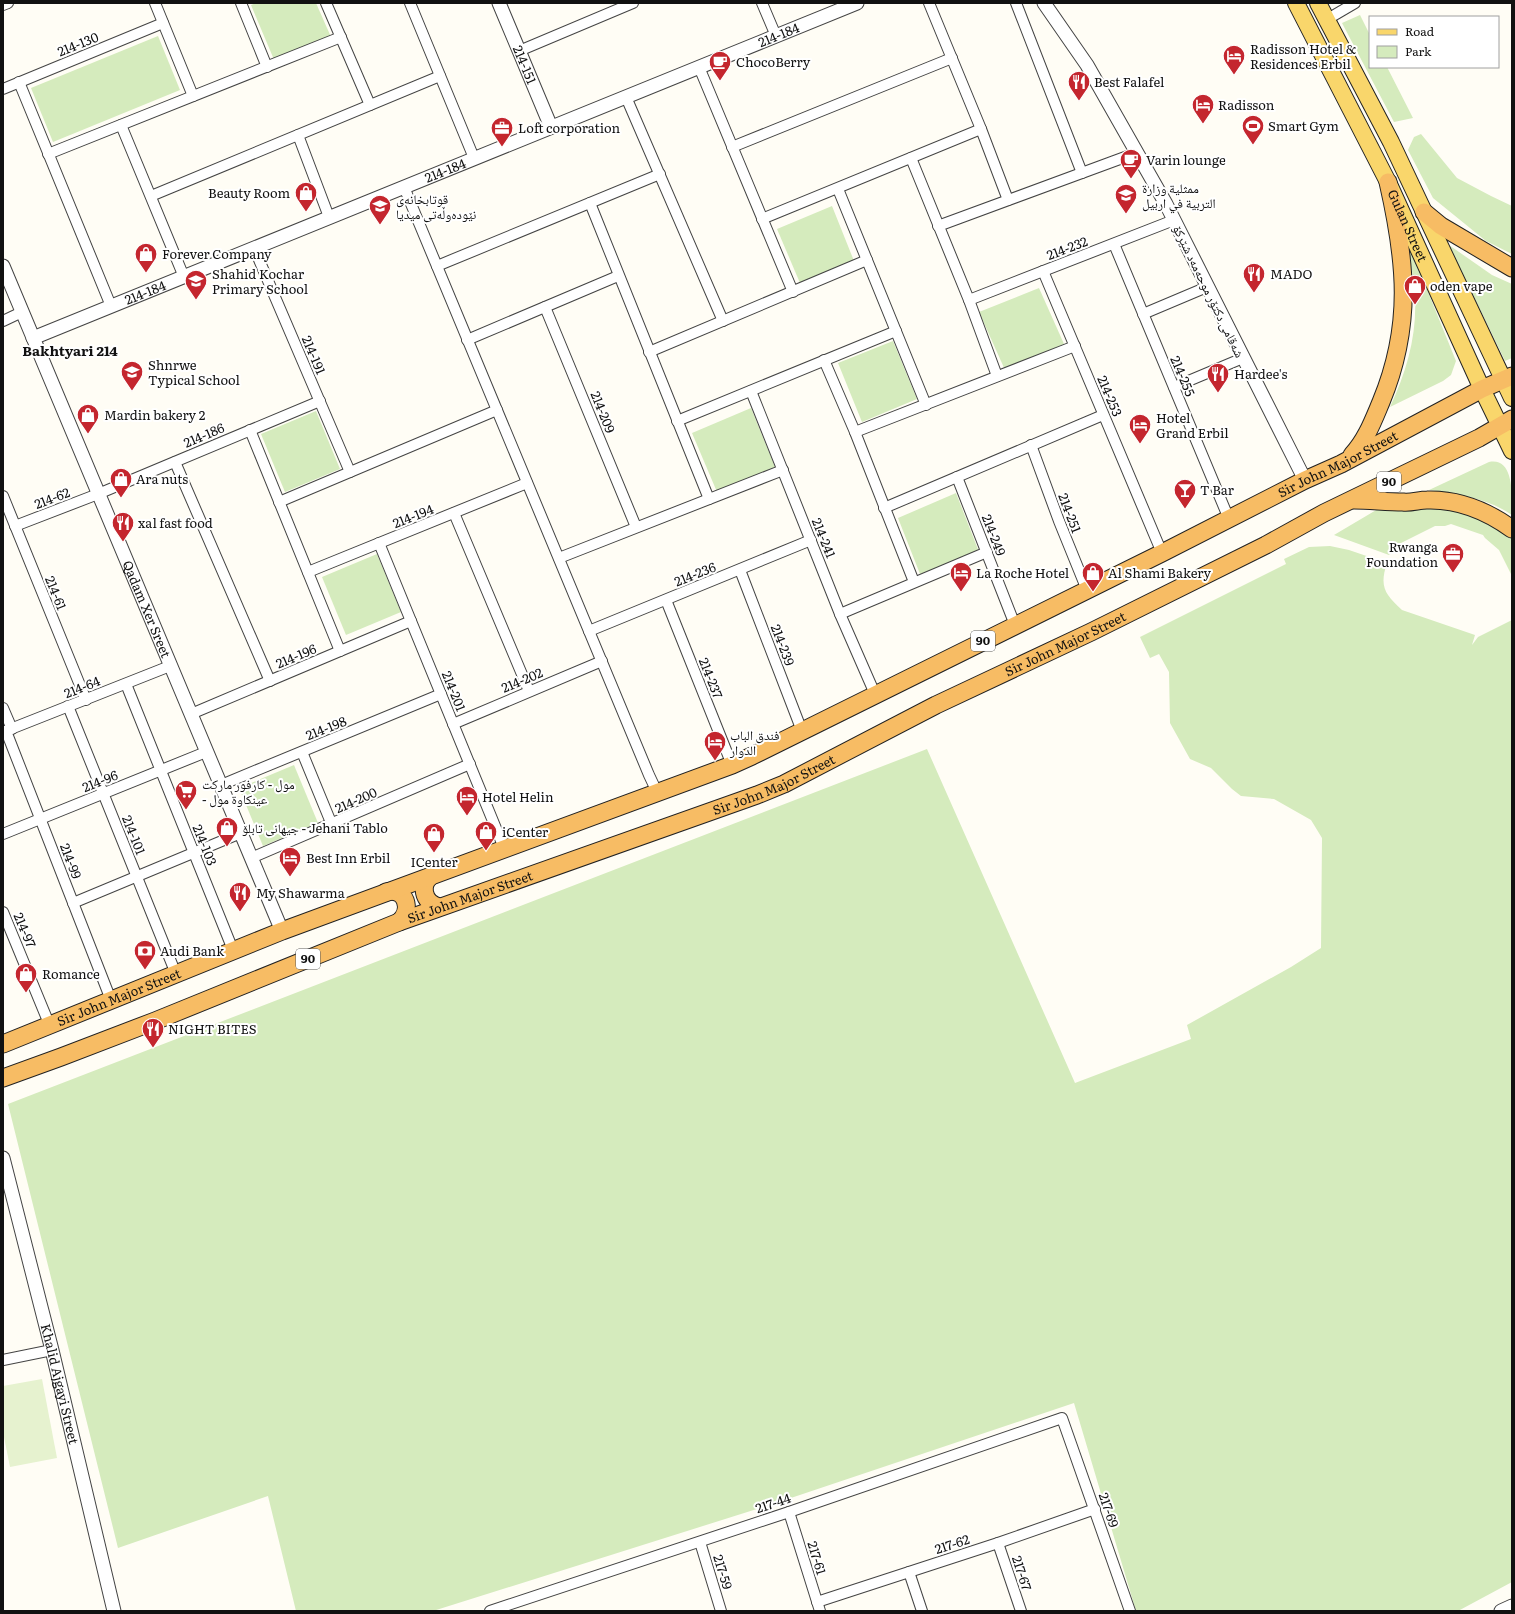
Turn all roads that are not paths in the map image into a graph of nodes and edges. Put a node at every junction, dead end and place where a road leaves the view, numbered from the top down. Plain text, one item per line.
1 (8, 3) edge
2 (156, 3) edge
3 (241, 3) edge
4 (326, 3) edge
5 (410, 3) edge
6 (499, 3) edge
7 (633, 3) edge
8 (762, 3) edge
9 (929, 3) edge
10 (1016, 3) edge
11 (1044, 3) edge
12 (1296, 3) edge
13 (1318, 3) edge
14 (1355, 3) edge
15 (851, 4) edge
16 (3, 5) edge
17 (1326, 20) junction
18 (163, 23) junction
19 (776, 36) junction
20 (341, 37) junction
21 (519, 50) junction
22 (952, 58) junction
23 (267, 66) junction
24 (699, 67) junction
25 (440, 76) junction
26 (19, 82) junction
27 (3, 89) edge
28 (193, 96) junction
29 (626, 97) junction
30 (370, 105) junction
31 (121, 125) junction
32 (551, 127) junction
33 (981, 129) junction
34 (298, 135) junction
35 (732, 147) junction
36 (1136, 153) junction
37 (48, 154) junction
38 (474, 158) junction
39 (911, 158) junction
40 (1082, 173) junction
41 (660, 174) junction
42 (1388, 182) junction
43 (404, 187) junction
44 (838, 189) junction
45 (151, 196) junction
46 (1008, 200) junction
47 (590, 203) junction
48 (1424, 212) junction
49 (329, 217) junction
50 (762, 219) junction
51 (1174, 220) junction
52 (938, 226) junction
53 (1114, 244) junction
54 (254, 248) junction
55 (867, 260) junction
56 (3, 266) edge
57 (437, 266) junction
58 (1512, 268) edge
59 (1043, 271) junction
60 (184, 276) junction
61 (618, 276) junction
62 (1208, 287) junction
63 (793, 292) junction
64 (969, 300) junction
65 (111, 306) junction
66 (545, 307) junction
67 (22, 312) junction
68 (1143, 314) junction
69 (3, 320) edge
70 (723, 321) junction
71 (896, 331) junction
72 (33, 338) junction
73 (468, 340) junction
74 (1075, 346) junction
75 (649, 352) junction
76 (1243, 358) junction
77 (824, 360) junction
78 (997, 376) junction
79 (1507, 378) edge
80 (1174, 387) junction
81 (1482, 389) junction
82 (751, 391) junction
83 (1512, 398) edge
84 (320, 401) junction
85 (926, 405) junction
86 (497, 410) junction
87 (1103, 415) junction
88 (677, 421) junction
89 (1506, 422) edge
90 (250, 430) junction
91 (855, 432) junction
92 (1031, 445) junction
93 (1512, 451) edge
94 (175, 462) junction
95 (1340, 464) junction
96 (782, 470) junction
97 (350, 472) junction
98 (957, 477) junction
99 (1305, 480) junction
100 (527, 483) junction
101 (98, 494) junction
102 (3, 496) edge
103 (708, 499) junction
104 (1352, 500) junction
105 (279, 502) junction
106 (884, 508) junction
107 (454, 513) junction
108 (1228, 519) junction
109 (15, 526) junction
110 (636, 527) junction
111 (1512, 529) edge
112 (811, 540) junction
113 (379, 543) junction
114 (987, 552) junction
115 (1162, 553) junction
116 (559, 558) junction
117 (740, 570) junction
118 (308, 572) junction
119 (914, 582) junction
120 (1087, 590) junction
121 (666, 600) junction
122 (840, 614) junction
123 (411, 621) junction
124 (1015, 626) junction
125 (589, 631) junction
126 (340, 651) junction
127 (602, 661) junction
128 (170, 666) junction
129 (270, 681) junction
130 (126, 684) junction
131 (529, 691) junction
132 (441, 694) junction
133 (875, 694) junction
134 (86, 700) junction
135 (68, 706) junction
136 (3, 708) edge
137 (191, 714) junction
138 (453, 724) junction
139 (7, 731) edge
140 (802, 731) junction
141 (206, 752) junction
142 (302, 752) junction
143 (470, 764) junction
144 (732, 765) junction
145 (161, 771) junction
146 (220, 785) junction
147 (657, 792) junction
148 (103, 794) junction
149 (40, 819) junction
150 (332, 825) junction
151 (241, 833) junction
152 (3, 834) edge
153 (504, 848) junction
154 (194, 853) junction
155 (251, 858) junction
156 (434, 874) junction
157 (137, 876) junction
158 (386, 892) junction
159 (73, 903) junction
160 (439, 907) junction
161 (4, 918) edge
162 (399, 922) junction
163 (282, 931) junction
164 (233, 950) junction
165 (176, 974) junction
166 (111, 1000) junction
167 (50, 1026) junction
168 (3, 1044) edge
169 (3, 1078) edge
170 (3, 1158) edge
171 (52, 1350) junction
172 (3, 1360) edge
173 (1062, 1418) joint
174 (1095, 1509) junction
175 (789, 1512) junction
176 (700, 1542) junction
177 (998, 1543) junction
178 (909, 1572) junction
179 (818, 1607) edge
180 (114, 1611) edge
181 (490, 1611) edge
182 (721, 1611) edge
183 (922, 1611) edge
184 (1021, 1611) edge
185 (1130, 1611) edge

1 - 16 street
2 - 18 street
3 - 23 street
4 - 20 street
5 - 25 street
6 - 21 street, 214-151
7 - 21 street
8 - 19 street
9 - 22 street
10 - 40 street
11 - 36 street, شەقامی دکتۆر موحەمەد شێرکۆ
12 - 42 main road, Gulan Street
13 - 17 main road, Gulan Street
14 - 17 street
15 - 19 street, 214-184
17 - 48 main road, Gulan Street
18 - 26 street, 214-130
18 - 28 street
19 - 24 street, 214-184
20 - 23 street
20 - 30 street
21 - 32 street, 214-151
22 - 33 street
22 - 35 street
23 - 28 street
24 - 29 street, 214-184
24 - 35 street
25 - 30 street
25 - 38 street
26 - 27 street, 214-130
26 - 37 street
28 - 31 street
29 - 32 street, 214-184
29 - 41 street
30 - 34 street
31 - 37 street
31 - 45 street
32 - 38 street, 214-184
33 - 39 street
33 - 46 street
34 - 45 street
34 - 49 street
35 - 50 street
36 - 40 street
36 - 51 street, شەقامی دکتۆر موحەمەد شێرکۆ
37 - 65 street
38 - 43 street, 214-184
39 - 44 street
39 - 52 street
40 - 46 street
41 - 47 street
41 - 70 street
42 - 81 main road, Gulan Street
42 - 95 highway
43 - 49 street, 214-184
43 - 57 street
44 - 50 street
44 - 55 street
45 - 60 street
46 - 52 street
47 - 57 street
47 - 61 street
48 - 58 highway
48 - 79 main road, Gulan Street
49 - 54 street, 214-184
50 - 63 street
51 - 53 street, 214-232
51 - 62 street, شەقامی دکتۆر موحەمەد شێرکۆ
52 - 64 street
53 - 59 street, 214-232
53 - 68 street, 214-255
54 - 60 street, 214-184
54 - 84 street, 214-191
55 - 63 street
55 - 71 street
56 - 67 street, Qadam Xer Sreet
57 - 73 street
59 - 64 street, 214-232
59 - 74 street, 214-253
60 - 65 street, 214-184
61 - 66 street
61 - 75 street
62 - 68 street
62 - 76 street, شەقامی دکتۆر موحەمەد شێرکۆ
63 - 70 street
64 - 78 street
65 - 72 street, 214-184
66 - 73 street
66 - 110 street, 214-209
67 - 69 street
67 - 72 street, Qadam Xer Sreet
68 - 80 street, 214-255
70 - 75 street
71 - 77 street
71 - 85 street
72 - 101 street, Qadam Xer Sreet
73 - 86 street
74 - 78 street
74 - 87 street, 214-253
75 - 88 street
76 - 80 street
76 - 99 street, شەقامی دکتۆر موحەمەد شێرکۆ
77 - 82 street
77 - 91 street
78 - 85 street
79 - 81 highway, Sir John Major Street / 90
79 - 83 main road, Gulan Street
80 - 108 street, 214-255
81 - 89 main road, Gulan Street
81 - 95 highway, Sir John Major Street / 90
82 - 88 street
82 - 96 street, 214-241
84 - 90 street, 214-186
84 - 97 street, 214-191
85 - 91 street
86 - 97 street
86 - 100 street
87 - 92 street
87 - 115 street, 214-253
88 - 103 street
89 - 93 main road, Gulan Street
89 - 104 highway, Sir John Major Street / 90
90 - 94 street, 214-186
90 - 105 street
91 - 106 street
92 - 98 street
92 - 120 street, 214-251
94 - 101 street, 214-186
94 - 129 street
95 - 99 highway, Sir John Major Street / 90
96 - 103 street
96 - 112 street, 214-241
97 - 105 street
98 - 106 street
98 - 114 street, 214-249
99 - 108 highway, Sir John Major Street / 90
100 - 107 street, 214-194
100 - 116 street
101 - 109 street, 214-62
101 - 128 street, Qadam Xer Sreet
102 - 109 street, 214-61
103 - 110 street
104 - 111 highway
104 - 160 highway, Sir John Major Street / 90
105 - 118 street
106 - 119 street
107 - 113 street, 214-194
107 - 131 street
108 - 115 highway, Sir John Major Street / 90
109 - 134 street, 214-61
110 - 116 street
112 - 117 street, 214-236
112 - 122 street, 214-241
113 - 118 street, 214-194
113 - 123 street, 214-201
114 - 119 street
114 - 124 street, 214-249
115 - 120 highway, Sir John Major Street / 90
116 - 125 street
117 - 121 street, 214-236
117 - 140 street, 214-239
118 - 126 street
119 - 122 street
120 - 124 highway, Sir John Major Street / 90
121 - 125 street, 214-236
121 - 144 street, 214-237
122 - 133 street, 214-241
123 - 126 street, 214-196
123 - 132 street, 214-201
124 - 133 highway, Sir John Major Street / 90
125 - 127 street
126 - 129 street, 214-196
127 - 131 street, 214-202
127 - 147 street
128 - 130 street, 214-64
128 - 137 street, Qadam Xer Sreet
129 - 137 street, 214-196
130 - 134 street, 214-64
130 - 145 street, 214-103
131 - 138 street, 214-202
132 - 138 street, 214-201
132 - 142 street, 214-198
133 - 140 highway, Sir John Major Street / 90
134 - 135 street, 214-64
135 - 139 street, 214-64
135 - 148 street, 214-101
136 - 139 street, 214-99
137 - 141 street, Qadam Xer Sreet
138 - 143 street, 214-201
139 - 149 street, 214-99
140 - 144 highway, Sir John Major Street / 90
141 - 145 street, 214-96
141 - 146 street, Qadam Xer Sreet
142 - 146 street, 214-198
142 - 150 street
143 - 150 street, 214-200
143 - 153 street, 214-201
144 - 147 highway, Sir John Major Street / 90
145 - 148 street, 214-96
145 - 154 street, 214-103
146 - 151 street, Qadam Xer Sreet
147 - 153 highway, Sir John Major Street / 90
148 - 149 street, 214-96
148 - 157 street, 214-101
149 - 152 street, 214-96
149 - 159 street, 214-99
150 - 155 street, 214-200
151 - 154 street
151 - 155 street, Qadam Xer Sreet
153 - 156 highway, Sir John Major Street / 90
154 - 157 street
154 - 164 street, 214-103
155 - 163 street, Qadam Xer Sreet
156 - 158 highway, Sir John Major Street / 90
156 - 160 highway
157 - 159 street
157 - 165 street, 214-101
158 - 162 highway
158 - 163 highway, Sir John Major Street / 90
159 - 166 street, 214-99
160 - 162 highway, Sir John Major Street / 90
161 - 167 street, 214-97
162 - 169 highway, Sir John Major Street / 90
163 - 164 highway, Sir John Major Street / 90
164 - 165 highway, Sir John Major Street / 90
165 - 166 highway, Sir John Major Street / 90
166 - 167 highway, Sir John Major Street / 90
167 - 168 highway, Sir John Major Street / 90
170 - 171 street, Khalid Ajgayi Street
171 - 172 street
171 - 180 street, Khalid Ajgayi Street
173 - 174 street, 217-69
173 - 175 street, 217-44
174 - 177 street, 217-62
174 - 185 street, 217-69
175 - 176 street, 217-44
175 - 179 street, 217-61
176 - 181 street, 217-44
176 - 182 street, 217-59
177 - 178 street, 217-62
177 - 184 street, 217-67
178 - 179 street, 217-62
178 - 183 street

